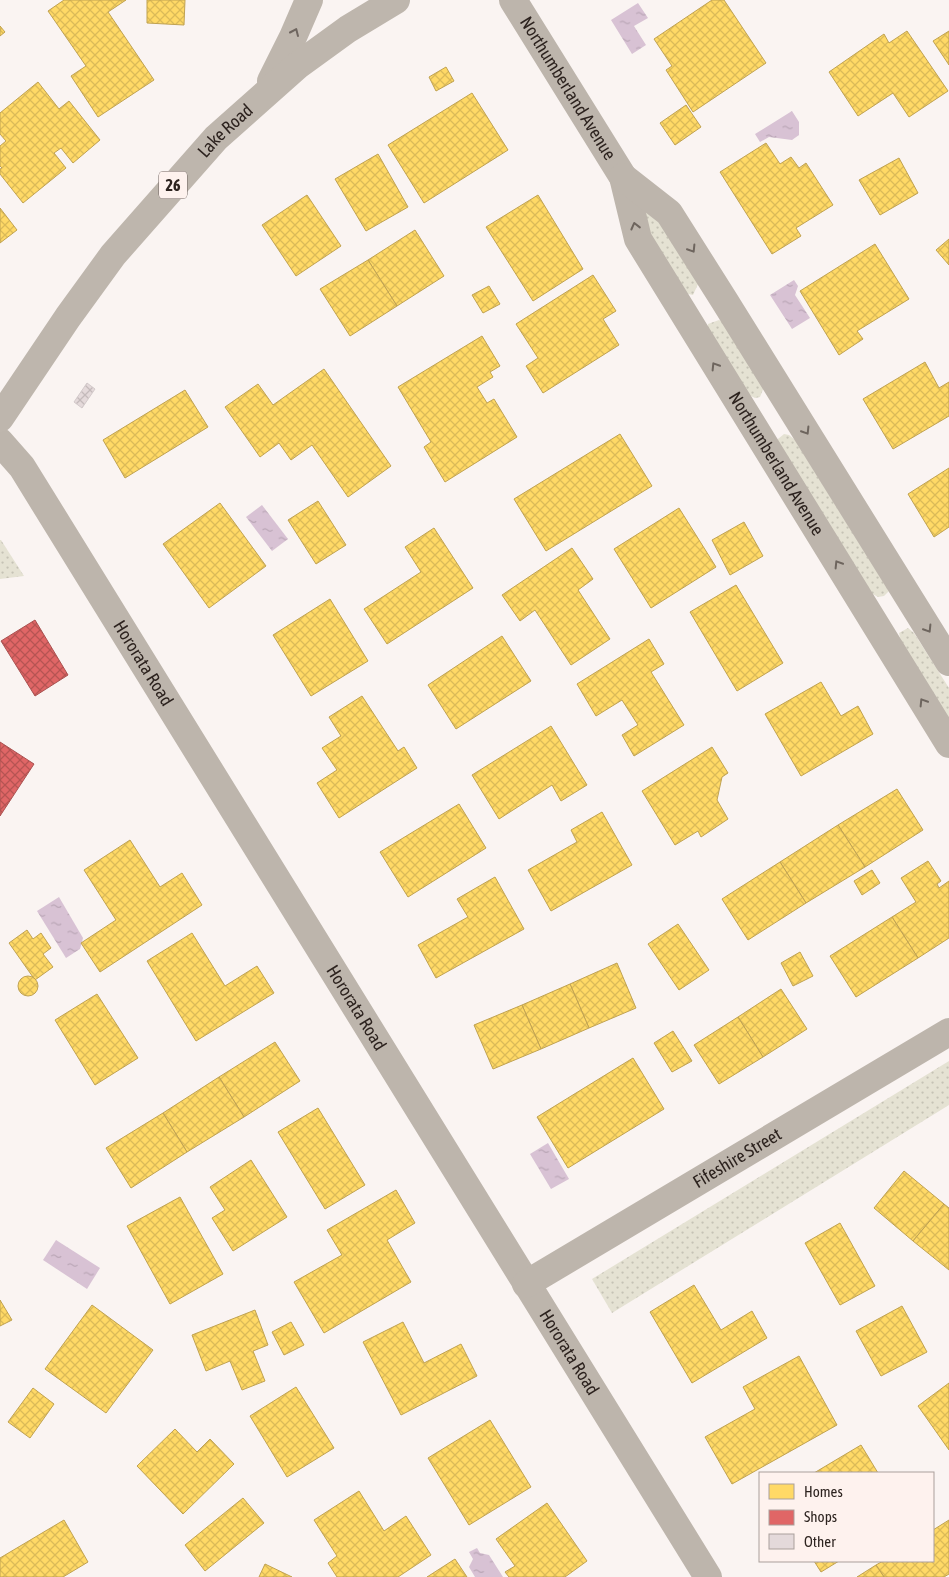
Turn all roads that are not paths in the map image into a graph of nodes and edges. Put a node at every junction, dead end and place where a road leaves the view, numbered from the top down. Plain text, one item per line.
1 (309, 0) edge
2 (396, 0) edge
3 (513, 0) edge
4 (266, 92) junction
5 (623, 177) junction
6 (721, 295) junction
7 (685, 317) junction
8 (792, 408) junction
9 (0, 418) edge
10 (755, 430) junction
11 (0, 442) edge
12 (913, 604) junction
13 (876, 625) junction
14 (949, 662) edge
15 (949, 744) edge
16 (949, 1032) edge
17 (526, 1284) junction
18 (708, 1577) edge

4 -> 1 main road
2 - 4 main road, Lake Road / 26
3 - 5 street, Northumberland Avenue
4 - 9 main road, Lake Road / 26
5 -> 6 street, Northumberland Avenue
7 -> 5 street, Northumberland Avenue
6 - 7 street
6 - 8 street, Northumberland Avenue
10 -> 7 street, Northumberland Avenue
8 - 10 street
8 -> 12 street, Northumberland Avenue
13 -> 10 street, Northumberland Avenue
11 - 17 street, Hororata Road
12 - 13 street
12 -> 14 street, Northumberland Avenue
15 -> 13 street, Northumberland Avenue
16 - 17 street, Fifeshire Street
17 - 18 street, Hororata Road

